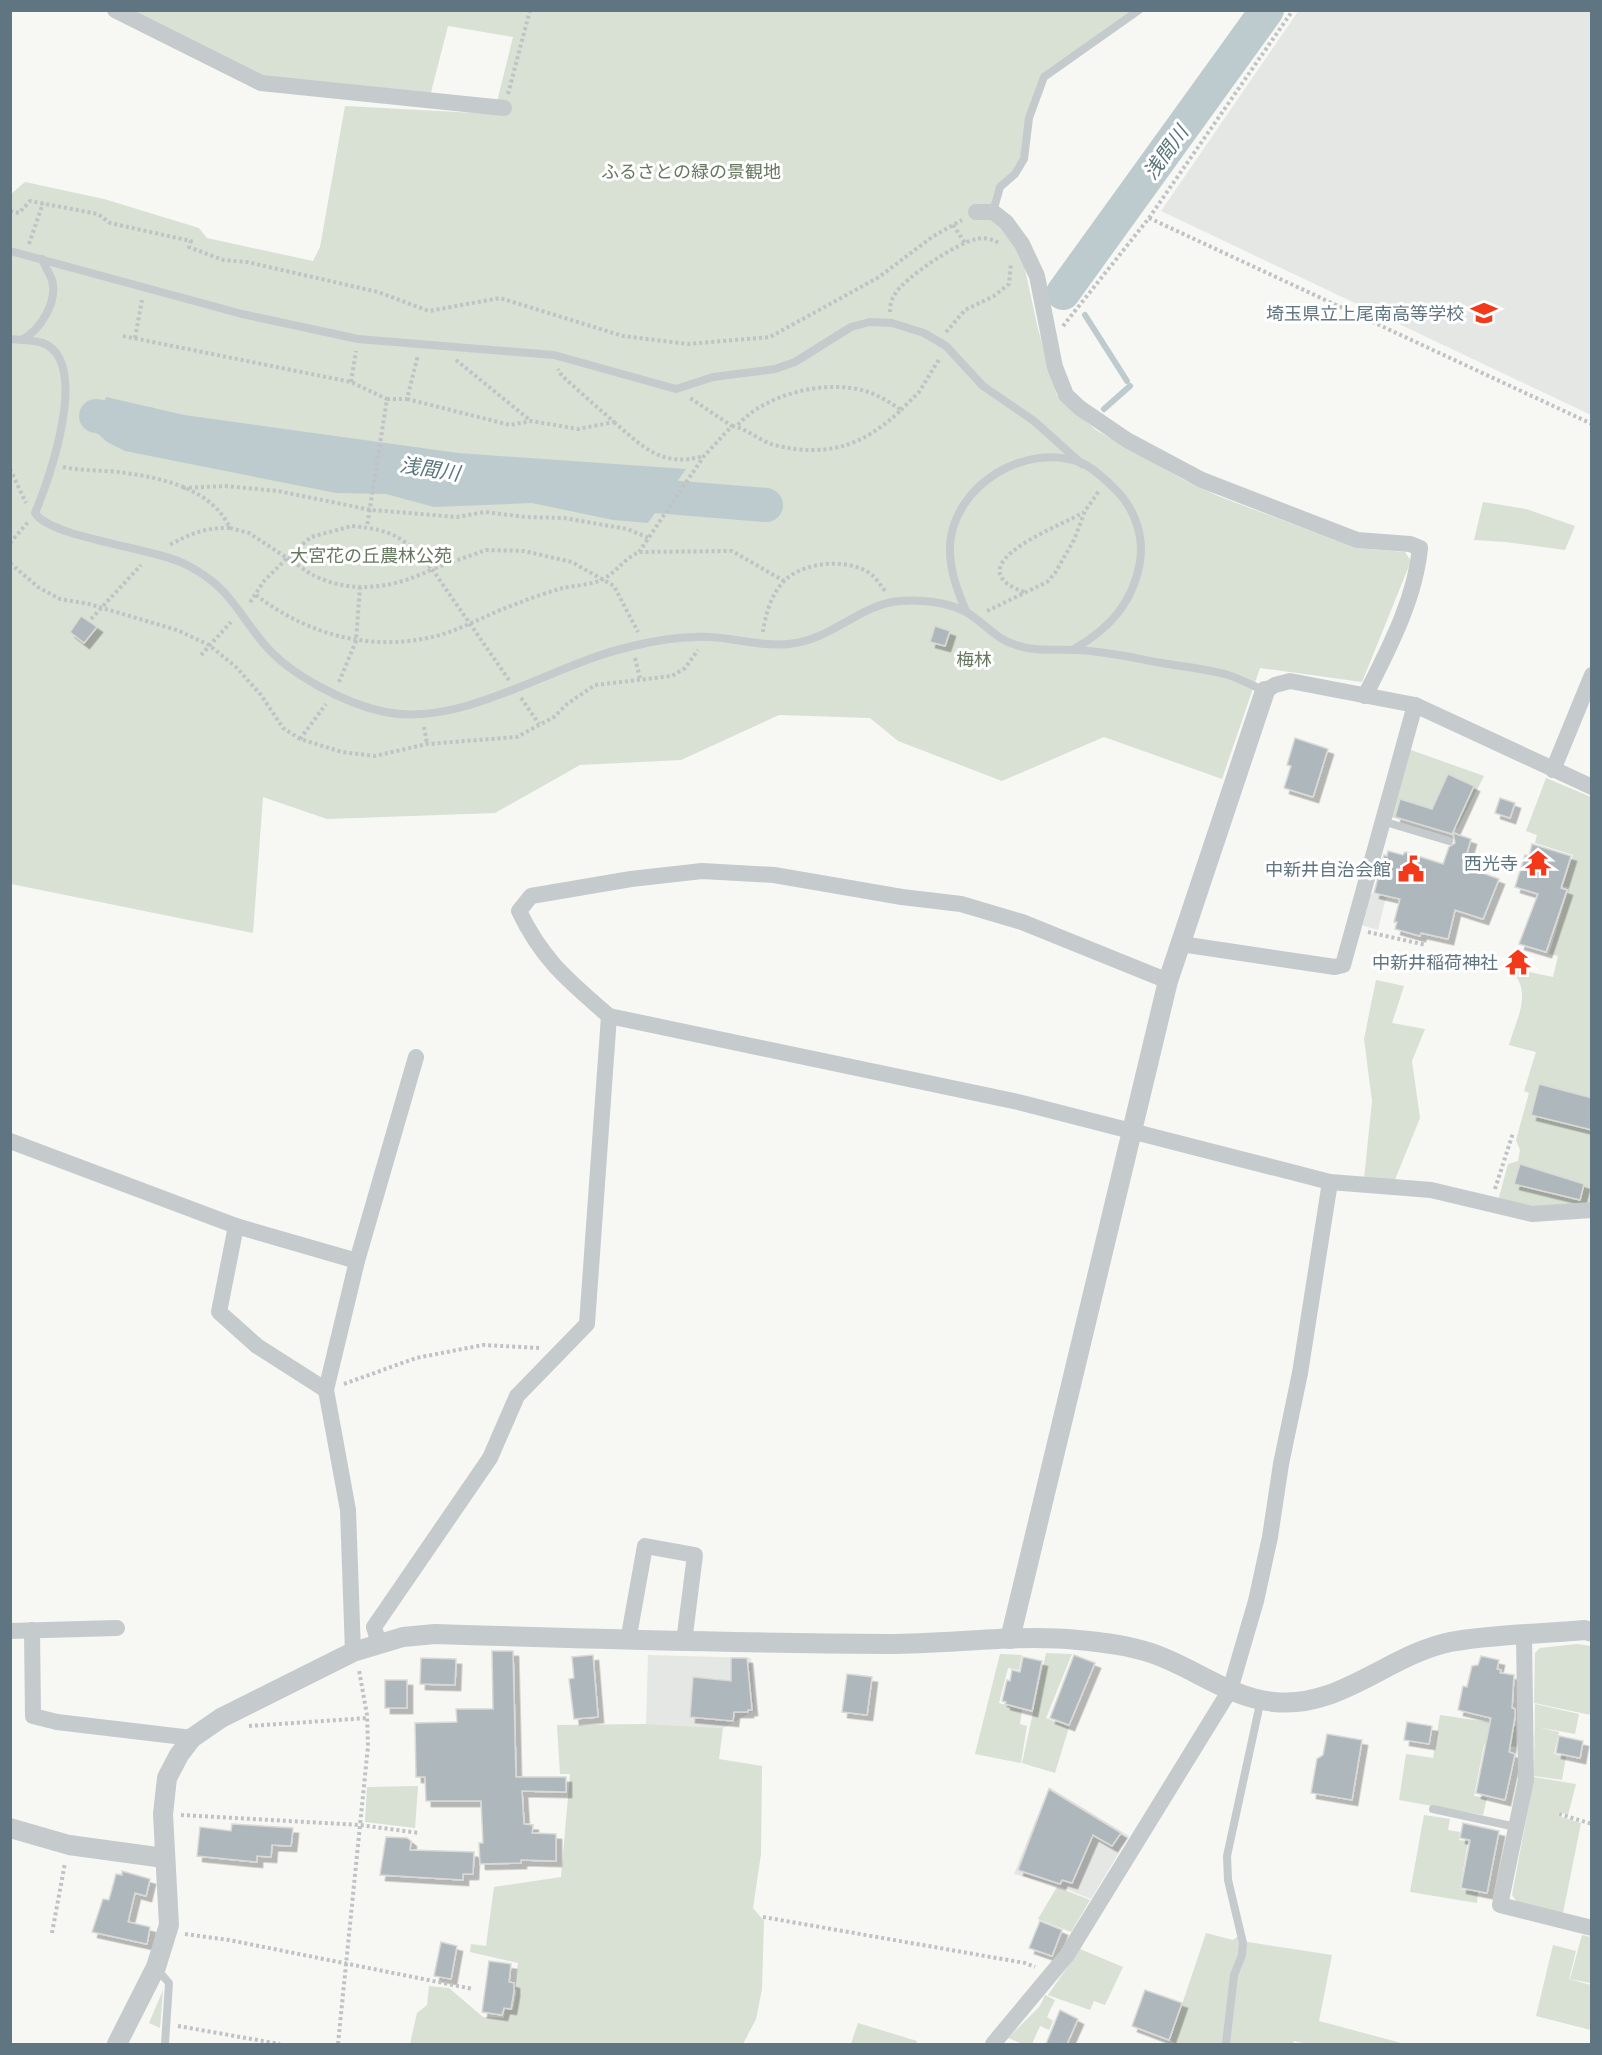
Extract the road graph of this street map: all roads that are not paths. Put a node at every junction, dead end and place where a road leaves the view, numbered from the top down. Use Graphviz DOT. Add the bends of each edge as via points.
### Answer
graph roads {
  1 [pos="115,10"];
  2 [pos="1140,10"];
  3 [pos="504,108"];
  4 [pos="976,212"];
  5 [pos="993,212"];
  6 [pos="10,251"];
  7 [pos="42,259"];
  8 [pos="10,339"];
  9 [pos="21,340"];
  10 [pos="1082,464"];
  11 [pos="966,611"];
  12 [pos="1074,650"];
  13 [pos="1592,675"];
  14 [pos="1265,691"];
  15 [pos="1365,696"];
  16 [pos="1415,705"];
  17 [pos="1553,770"];
  18 [pos="1592,787"];
  19 [pos="1382,821"];
  20 [pos="1449,841"];
  21 [pos="1181,944"];
  22 [pos="1168,981"];
  23 [pos="609,1016"];
  24 [pos="416,1057"];
  25 [pos="1132,1131"];
  26 [pos="10,1141"];
  27 [pos="1330,1182"];
  28 [pos="1592,1210"];
  29 [pos="236,1227"];
  30 [pos="357,1261"];
  31 [pos="326,1390"];
  32 [pos="1590,1627"];
  33 [pos="117,1628"];
  34 [pos="32,1630"];
  35 [pos="10,1631"];
  36 [pos="1524,1635"];
  37 [pos="1010,1639"];
  38 [pos="628,1641"];
  39 [pos="684,1642"];
  40 [pos="379,1644"];
  41 [pos="353,1652"];
  42 [pos="1230,1690"];
  43 [pos="1262,1699"];
  44 [pos="192,1738"];
  45 [pos="1433,1809"];
  46 [pos="1516,1827"];
  47 [pos="10,1828"];
  48 [pos="164,1858"];
  49 [pos="1592,1928"];
  50 [pos="156,1967"];
  51 [pos="117,2044"];
  52 [pos="165,2044"];
  53 [pos="993,2044"];
  54 [pos="1226,2044"];
  1 -- 3 [label="street" via="261,83"];
  2 -- 5 [label="lane" via="1044,77 1029,118 1024,159 1000,187"];
  4 -- 5 [label="street"];
  5 -- 15 [label="street" via="1022,244 1037,276 1055,367 1066,395 1095,420 1202,480 1357,540 1420,548 1394,638"];
  6 -- 7 [label="lane"];
  7 -- 9 [label="lane" via="53,283 50,304 41,324"];
  7 -- 10 [label="lane" via="242,314 358,339 554,355 676,389 713,377 775,369 795,362 851,327 889,323 912,329 943,345 983,386 1034,421"];
  8 -- 9 [label="lane"];
  9 -- 11 [label="lane" via="44,344 58,357 67,381 53,464 35,513 63,530 172,557 222,587 266,646 306,679 384,712 422,714 478,703 589,657 642,644 705,636 787,645 816,638 864,612 899,601 942,604"];
  10 -- 11 [label="lane" via="1060,459 1017,463 989,477 967,499 954,525 950,545 954,579"];
  10 -- 12 [label="lane" via="1107,481 1125,500 1135,516 1141,556 1137,580 1119,614 1106,629"];
  11 -- 12 [label="lane" via="1002,640 1018,646"];
  12 -- 14 [label="lane" via="1229,675"];
  13 -- 17 [label="street"];
  14 -- 15 [label="street" via="1290,681"];
  14 -- 21 [label="street"];
  15 -- 16 [label="street"];
  16 -- 17 [label="street"];
  16 -- 19 [label="street"];
  17 -- 18 [label="street"];
  19 -- 20 [label="lane"];
  19 -- 21 [label="street" via="1343,965 1335,967"];
  21 -- 22 [label="street"];
  22 -- 23 [label="street" via="1022,922 961,904 774,875 702,871 531,897 519,911 528,931 556,970"];
  22 -- 25 [label="street"];
  23 -- 25 [label="street" via="1006,1099"];
  23 -- 40 [label="street" via="587,1324 517,1396 490,1458 374,1627"];
  24 -- 30 [label="street"];
  25 -- 27 [label="street"];
  25 -- 37 [label="street"];
  26 -- 29 [label="street"];
  27 -- 28 [label="street" via="1431,1190 1532,1214"];
  27 -- 42 [label="street" via="1270,1537"];
  29 -- 30 [label="street"];
  29 -- 31 [label="street" via="219,1312 257,1347"];
  30 -- 31 [label="street"];
  31 -- 41 [label="street" via="348,1510"];
  32 -- 36 [label="street"];
  33 -- 34 [label="street"];
  34 -- 35 [label="street"];
  34 -- 44 [label="street" via="33,1716"];
  36 -- 43 [label="street" via="1450,1642 1406,1657 1324,1697 1273,1702"];
  36 -- 46 [label="street" via="1526,1780"];
  37 -- 39 [label="street" via="908,1644"];
  37 -- 42 [label="street" via="1076,1640 1149,1652"];
  38 -- 39 [label="street"];
  38 -- 39 [label="street" via="645,1546 695,1555"];
  38 -- 40 [label="street" via="435,1634"];
  40 -- 41 [label="street"];
  41 -- 44 [label="street" via="231,1713"];
  42 -- 43 [label="street"];
  42 -- 53 [label="street" via="1067,1955"];
  43 -- 54 [label="lane" via="1227,1856 1228,1880 1243,1943 1234,1975"];
  44 -- 48 [label="street" via="167,1778"];
  45 -- 46 [label="lane"];
  46 -- 49 [label="street" via="1500,1905"];
  47 -- 48 [label="street" via="69,1845"];
  48 -- 50 [label="street" via="167,1931"];
  50 -- 51 [label="street"];
  50 -- 52 [label="lane" via="169,1983"];
}
